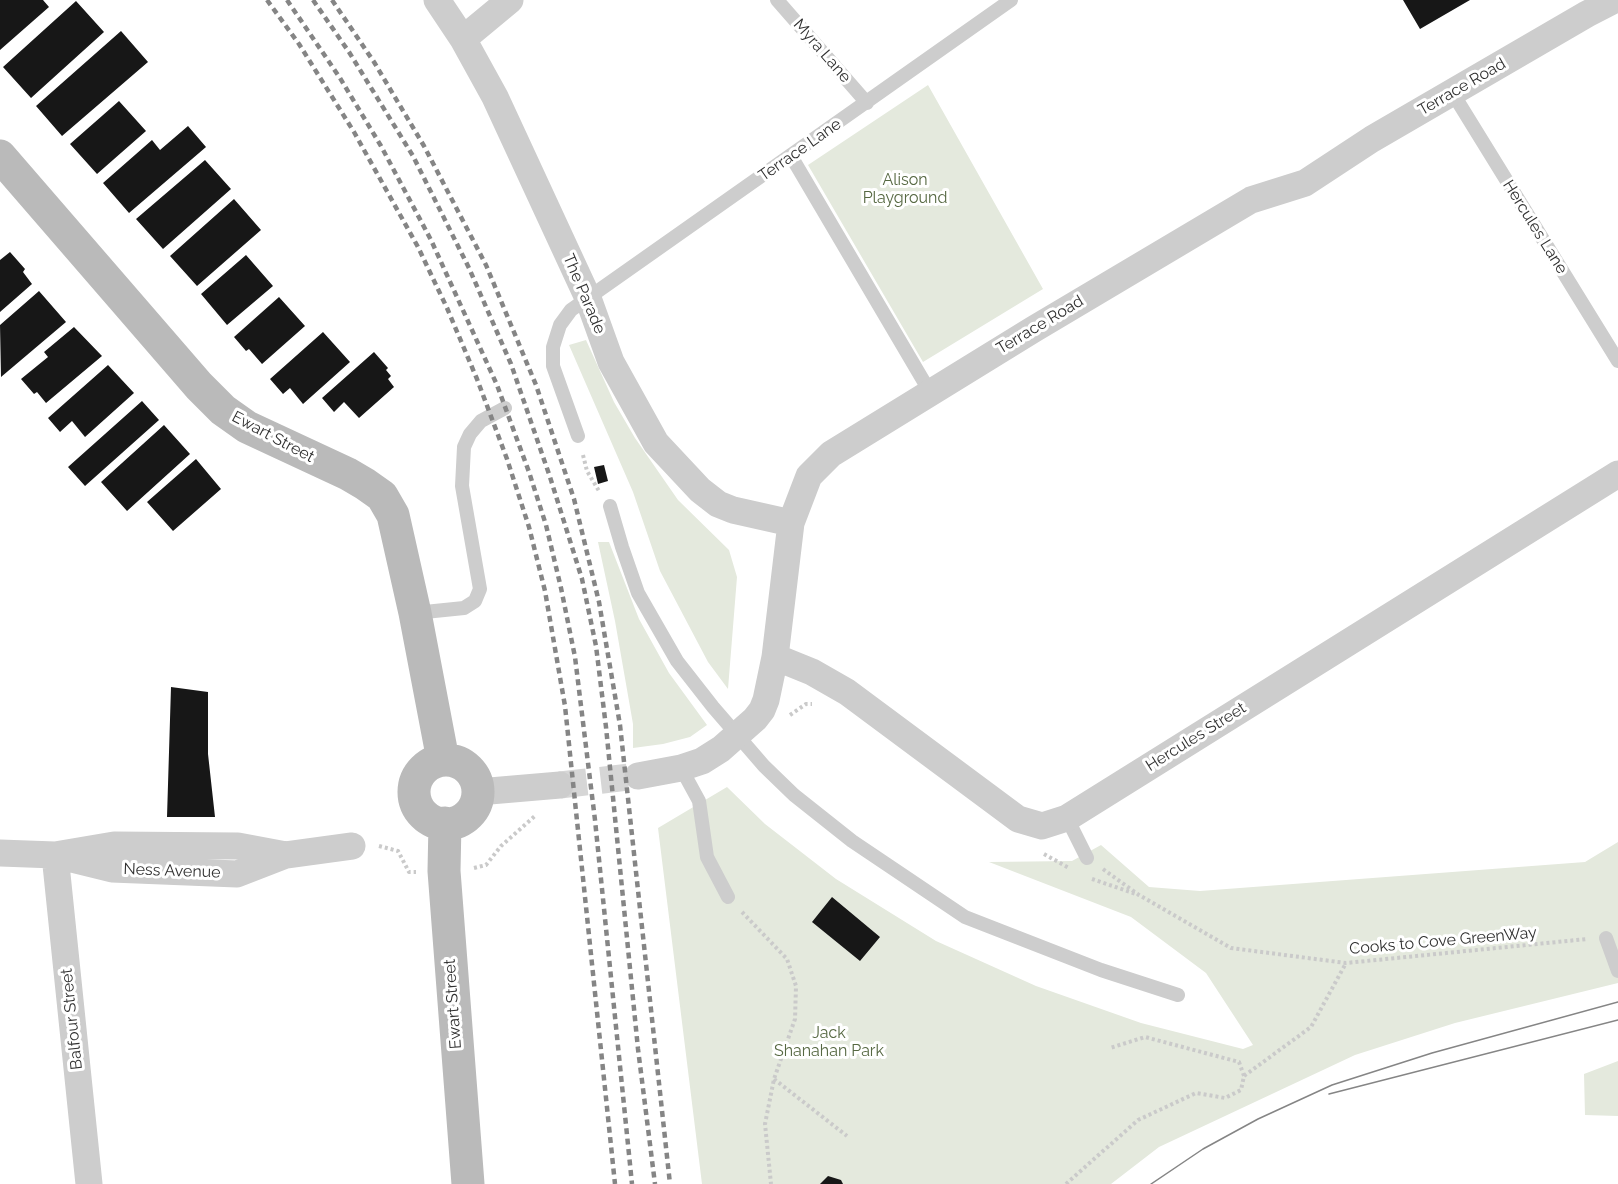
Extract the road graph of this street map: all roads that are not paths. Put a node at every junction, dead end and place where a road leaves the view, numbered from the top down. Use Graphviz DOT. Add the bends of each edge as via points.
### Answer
graph roads {
  1 [pos="437,0"];
  2 [pos="510,0"];
  3 [pos="777,0"];
  4 [pos="1011,0"];
  5 [pos="1614,0"];
  6 [pos="463,39"];
  7 [pos="1452,92"];
  8 [pos="867,102"];
  9 [pos="0,156"];
  10 [pos="791,156"];
  11 [pos="588,298"];
  12 [pos="1618,361"];
  13 [pos="930,392"];
  14 [pos="506,408"];
  15 [pos="578,436"];
  16 [pos="1618,474"];
  17 [pos="610,506"];
  18 [pos="791,523"];
  19 [pos="415,614"];
  20 [pos="775,657"];
  21 [pos="443,760"];
  22 [pos="681,768"];
  23 [pos="638,776"];
  24 [pos="560,785"];
  25 [pos="478,792"];
  26 [pos="1067,818"];
  27 [pos="445,823"];
  28 [pos="352,846"];
  29 [pos="0,853"];
  30 [pos="55,855"];
  31 [pos="1088,858"];
  32 [pos="728,897"];
  33 [pos="1606,938"];
  34 [pos="1618,970"];
  35 [pos="1179,995"];
  36 [pos="90,1184"];
  37 [pos="468,1184"];
  1 -- 6 [label="street, The Parade"];
  2 -- 6 [label="street"];
  3 -- 8 [label="lane, Myra Lane"];
  4 -- 8 [label="lane, Terrace Lane"];
  5 -- 7 [label="street, Terrace Road"];
  6 -- 11 [label="street, The Parade" via="495,97"];
  7 -- 12 [label="lane, Hercules Lane"];
  7 -- 13 [label="street, Terrace Road" via="1305,183 1251,200"];
  8 -- 10 [label="lane, Terrace Lane"];
  9 -- 19 [label="street, Ewart Street" via="223,410 247,427 357,479 382,496 393,515"];
  10 -- 11 [label="lane, Terrace Lane"];
  10 -- 13 [label="lane"];
  11 -- 15 [label="lane, Terrace Lane" via="571,310 560,325 553,347 553,366"];
  11 -- 18 [label="street, The Parade" via="611,362 656,443 718,504"];
  13 -- 18 [label="street, Terrace Road" via="831,454 809,476"];
  14 -- 19 [label="lane" via="481,421 464,447 462,486 480,589 475,602 464,608"];
  16 -- 26 [label="street, Hercules Street"];
  17 -- 35 [label="lane" via="639,593 677,661 764,766 794,795 852,841 966,916 1101,970"];
  18 -- 20 [label="street, Terrace Road"];
  19 -- 21 [label="street, Ewart Street"];
  20 -- 22 [label="street, Terrace Road" via="766,700 755,719 721,749"];
  20 -- 26 [label="street, Hercules Street" via="847,692 1018,819 1042,826"];
  21 -- 25 [label="street" via="464,765 476,781"];
  21 -- 27 [label="street" via="424,768 415,787 425,816"];
  22 -- 23 [label="street, Terrace Road"];
  22 -- 32 [label="lane" via="699,801 707,857"];
  24 -- 25 [label="street"];
  25 -- 27 [label="street" via="468,815"];
  26 -- 31 [label="lane"];
  27 -- 37 [label="street, Ewart Street" via="444,871"];
  28 -- 30 [label="street, Ness Avenue" via="286,855 238,846 114,845"];
  29 -- 30 [label="street, Ness Avenue"];
  30 -- 36 [label="street, Balfour Street"];
  33 -- 34 [label="lane"];
}
